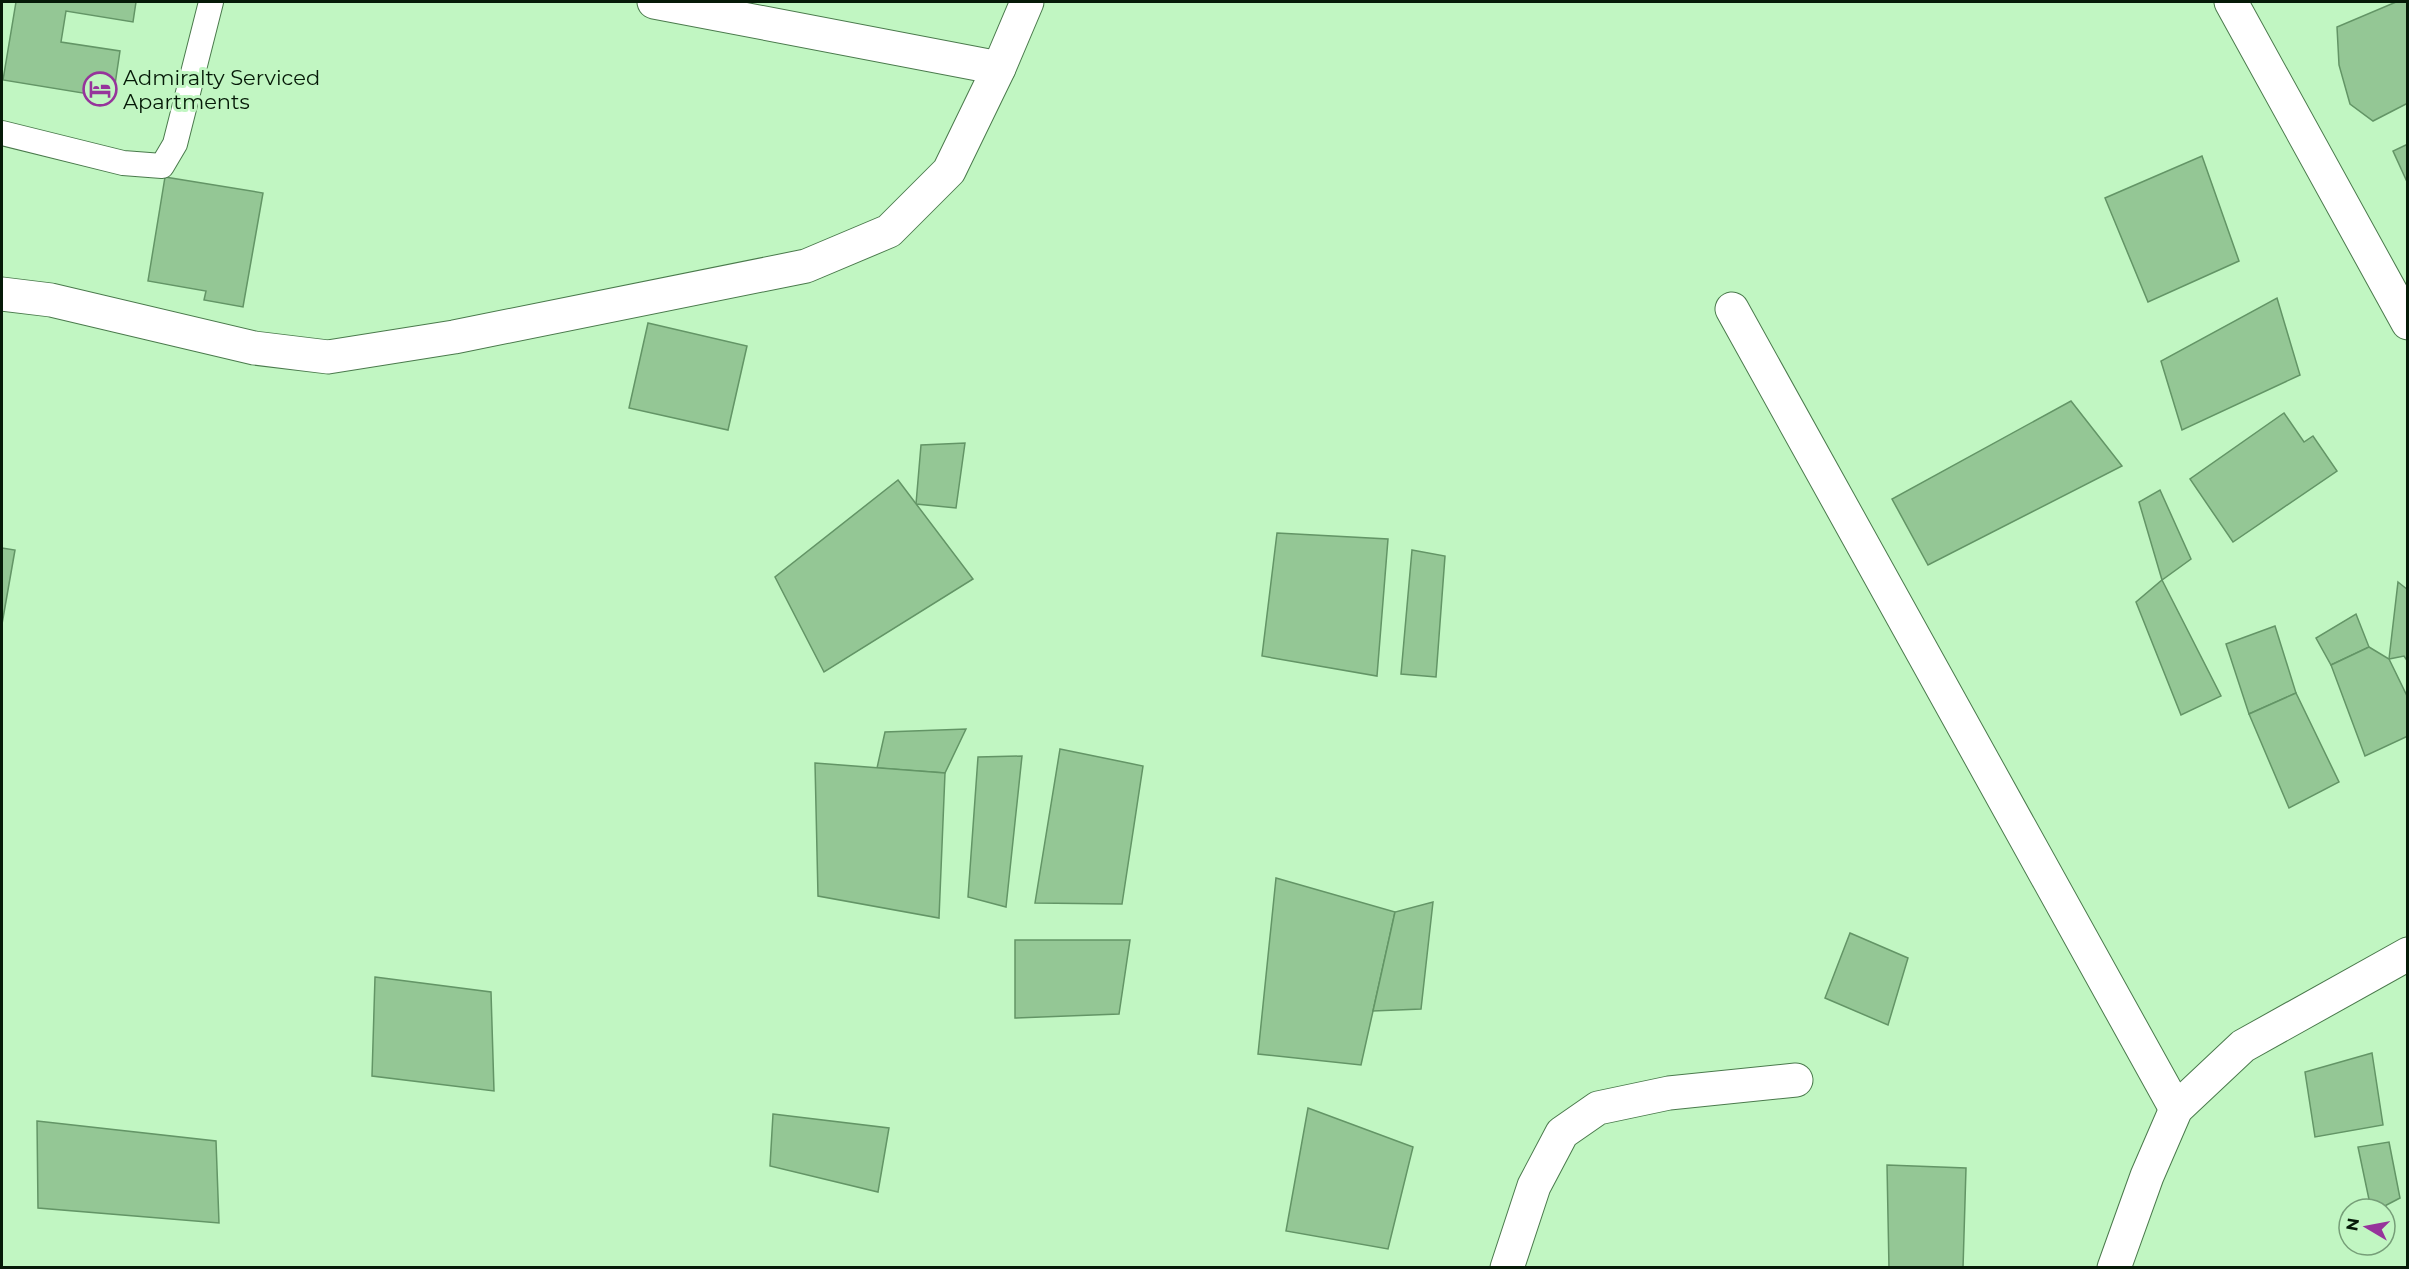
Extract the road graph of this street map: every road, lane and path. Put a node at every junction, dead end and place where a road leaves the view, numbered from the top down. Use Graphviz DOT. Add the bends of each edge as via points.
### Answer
graph roads {
  1 [pos="211,2"];
  2 [pos="654,2"];
  3 [pos="1027,2"];
  4 [pos="2231,2"];
  5 [pos="999,68"];
  6 [pos="2,133"];
  7 [pos="2,294"];
  8 [pos="1732,309"];
  9 [pos="2408,323"];
  10 [pos="2408,954"];
  11 [pos="1796,1080"];
  12 [pos="2176,1109"];
  13 [pos="1507,1268"];
  14 [pos="2114,1268"];
  1 -- 6 [label="lane" via="175,144 162,166 123,162"];
  2 -- 5 [label="street"];
  3 -- 5 [label="street"];
  4 -- 9 [label="street"];
  5 -- 7 [label="street" via="950,171 889,231 806,266 454,338 328,357 254,348 51,300"];
  8 -- 12 [label="street"];
  10 -- 12 [label="street" via="2243,1046"];
  11 -- 13 [label="street" via="1669,1093 1598,1108 1562,1133 1534,1186"];
  12 -- 14 [label="street"];
}
